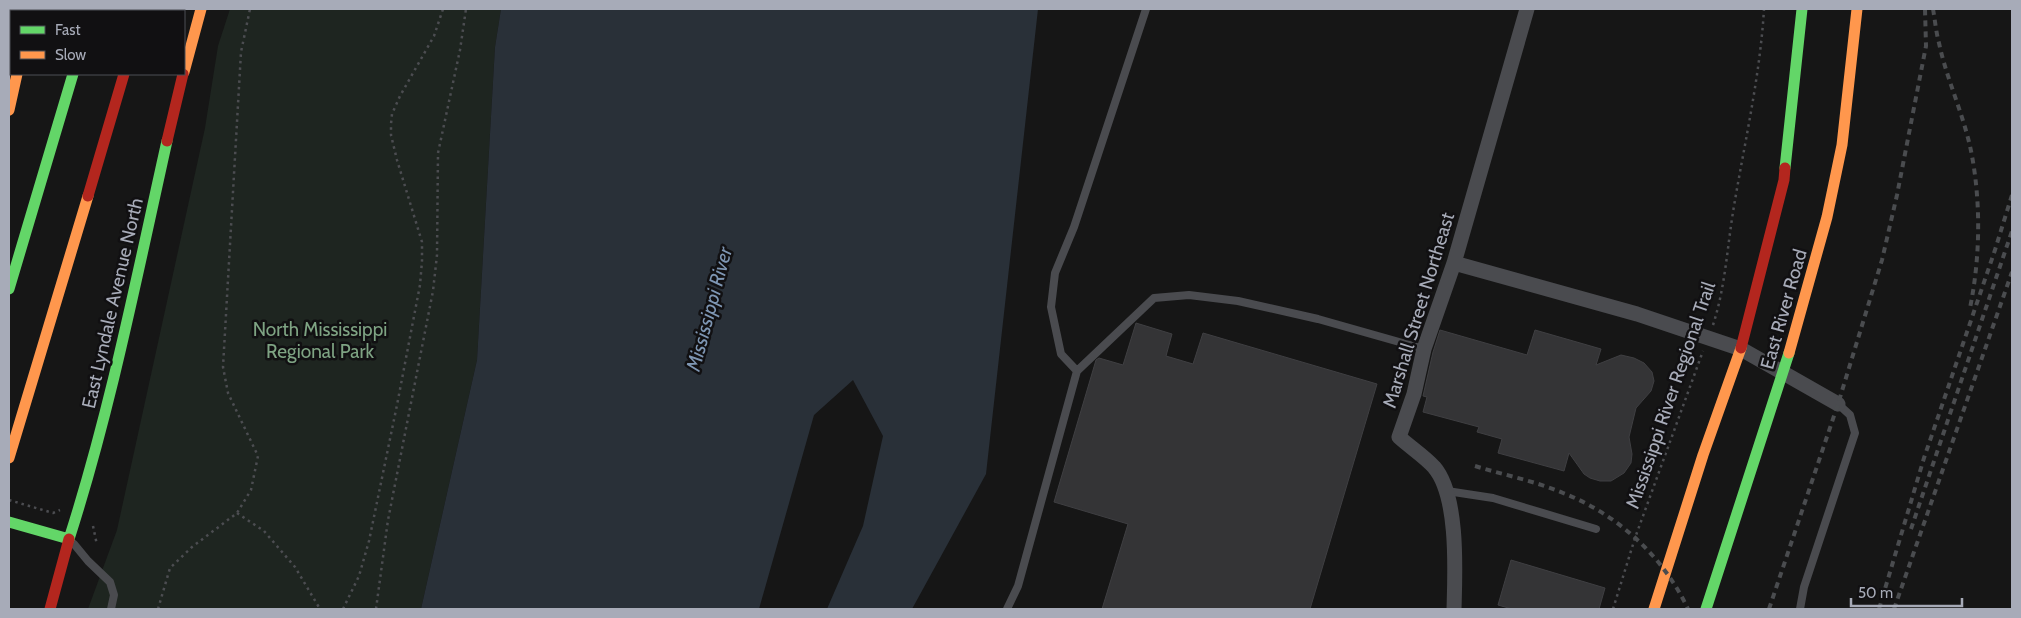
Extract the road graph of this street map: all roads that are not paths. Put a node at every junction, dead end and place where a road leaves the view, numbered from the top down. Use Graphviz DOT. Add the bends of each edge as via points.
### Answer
graph roads {
  1 [pos="201,9"];
  2 [pos="1146,9"];
  3 [pos="1527,9"];
  4 [pos="1802,9"];
  5 [pos="1857,9"];
  6 [pos="185,69"];
  7 [pos="17,75"];
  8 [pos="74,75"];
  9 [pos="124,75"];
  10 [pos="183,75"];
  11 [pos="9,110"];
  12 [pos="1454,263"];
  13 [pos="9,289"];
  14 [pos="1424,349"];
  15 [pos="1740,349"];
  16 [pos="1077,371"];
  17 [pos="1783,374"];
  18 [pos="1838,404"];
  19 [pos="9,458"];
  20 [pos="1446,491"];
  21 [pos="9,522"];
  22 [pos="1596,529"];
  23 [pos="69,539"];
  24 [pos="50,609"];
  25 [pos="111,609"];
  26 [pos="1008,609"];
  27 [pos="1454,609"];
  28 [pos="1654,609"];
  29 [pos="1706,609"];
  30 [pos="1800,609"];
  1 -- 6 [label="main road, East Lyndale Avenue North"];
  2 -- 16 [label="lane" via="1074,228 1055,273 1051,307 1061,354"];
  3 -- 12 [label="street, Marshall Street Northeast"];
  4 -- 15 [label="main road, East River Road" via="1784,180"];
  5 -- 17 [label="main road, East River Road" via="1842,145 1827,217"];
  7 -- 11 [label="main road"];
  8 -- 13 [label="main road"];
  9 -- 19 [label="main road"];
  10 -- 23 [label="main road, East Lyndale Avenue North" via="114,380"];
  12 -- 14 [label="street, Marshall Street Northeast"];
  12 -- 15 [label="street" via="1638,314"];
  14 -- 16 [label="lane" via="1291,313 1238,301 1189,295 1154,298"];
  14 -- 20 [label="street, Marshall Street Northeast" via="1414,394 1399,437 1435,468"];
  15 -- 17 [label="street"];
  15 -- 28 [label="main road, East River Road"];
  16 -- 26 [label="lane" via="1018,586"];
  17 -- 18 [label="street"];
  17 -- 29 [label="main road, East River Road"];
  18 -- 30 [label="lane" via="1850,415 1855,432 1804,587"];
  20 -- 22 [label="lane" via="1493,498"];
  20 -- 27 [label="street, Marshall Street Northeast" via="1456,547"];
  21 -- 23 [label="main road"];
  23 -- 24 [label="main road, East Lyndale Avenue North"];
  23 -- 25 [label="lane" via="110,582 114,595"];
}
